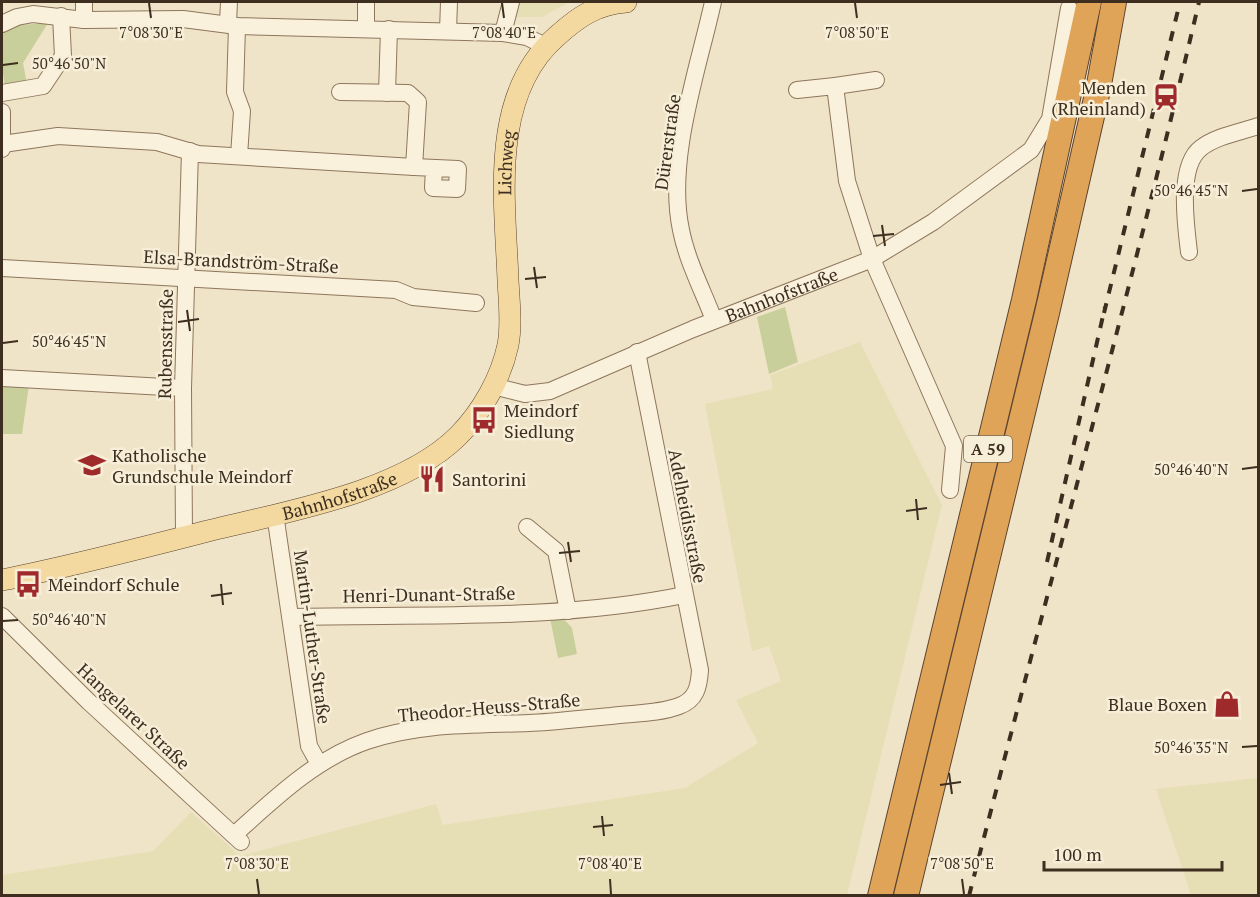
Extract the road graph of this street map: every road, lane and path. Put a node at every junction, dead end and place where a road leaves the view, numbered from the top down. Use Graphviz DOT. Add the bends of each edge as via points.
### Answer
graph roads {
  1 [pos="84,2"];
  2 [pos="229,2"];
  3 [pos="366,2"];
  4 [pos="449,2"];
  5 [pos="511,2"];
  6 [pos="626,2"];
  7 [pos="713,2"];
  8 [pos="1114,2"];
  9 [pos="1079,5"];
  10 [pos="61,16"];
  11 [pos="84,20"];
  12 [pos="2,24"];
  13 [pos="233,25"];
  14 [pos="366,28"];
  15 [pos="390,29"];
  16 [pos="448,31"];
  17 [pos="503,33"];
  18 [pos="545,46"];
  19 [pos="876,80"];
  20 [pos="835,86"];
  21 [pos="797,90"];
  22 [pos="340,92"];
  23 [pos="2,93"];
  24 [pos="387,93"];
  25 [pos="2,112"];
  26 [pos="1258,126"];
  27 [pos="2,146"];
  28 [pos="190,151"];
  29 [pos="239,156"];
  30 [pos="414,167"];
  31 [pos="434,168"];
  32 [pos="1189,252"];
  33 [pos="872,259"];
  34 [pos="2,268"];
  35 [pos="185,277"];
  36 [pos="476,303"];
  37 [pos="714,320"];
  38 [pos="637,352"];
  39 [pos="2,378"];
  40 [pos="493,386"];
  41 [pos="183,388"];
  42 [pos="950,490"];
  43 [pos="275,514"];
  44 [pos="528,526"];
  45 [pos="184,537"];
  46 [pos="2,580"];
  47 [pos="684,595"];
  48 [pos="568,611"];
  49 [pos="2,616"];
  50 [pos="291,617"];
  51 [pos="699,687"];
  52 [pos="319,764"];
  53 [pos="238,839"];
  54 [pos="880,896"];
  55 [pos="906,896"];
  1 -- 11 [label="street"];
  2 -- 13 [label="street"];
  3 -- 14 [label="street"];
  4 -- 16 [label="street"];
  5 -- 17 [label="street"];
  6 -- 18 [label="main road, Lichweg" via="610,3 580,15"];
  7 -- 37 [label="street, Dürerstraße" via="686,123 679,167 678,212 681,232"];
  8 -- 55 [label="highway, A 59" via="1047,313"];
  9 -- 33 [label="street, Bahnhofstraße" via="1050,118 1031,150 933,222"];
  9 -- 54 [label="highway, A 59" via="1024,300"];
  10 -- 11 [label="street"];
  10 -- 12 [label="street" via="33,14"];
  10 -- 23 [label="street" via="63,56 44,86"];
  11 -- 13 [label="street" via="183,19"];
  13 -- 14 [label="street"];
  13 -- 29 [label="street" via="235,92 242,111"];
  14 -- 15 [label="street"];
  15 -- 16 [label="street"];
  15 -- 24 [label="street"];
  16 -- 17 [label="street"];
  17 -- 18 [label="street" via="527,37"];
  18 -- 40 [label="main road, Lichweg" via="520,86 509,129 508,345"];
  19 -- 20 [label="street"];
  20 -- 21 [label="street"];
  20 -- 33 [label="street" via="847,181"];
  22 -- 24 [label="street"];
  24 -- 30 [label="street" via="408,93 418,102"];
  25 -- 27 [label="street"];
  26 -- 32 [label="street" via="1210,143 1196,154 1184,198"];
  27 -- 28 [label="street" via="58,136 157,142"];
  28 -- 29 [label="street"];
  28 -- 35 [label="street, Rubensstraße"];
  29 -- 30 [label="street"];
  30 -- 31 [label="street"];
  33 -- 37 [label="street, Bahnhofstraße"];
  33 -- 42 [label="street" via="954,446"];
  34 -- 35 [label="street, Elsa-Brandström-Straße"];
  35 -- 36 [label="street, Elsa-Brandström-Straße" via="396,290 413,297"];
  35 -- 41 [label="street, Rubensstraße"];
  37 -- 38 [label="street, Bahnhofstraße"];
  38 -- 40 [label="street, Bahnhofstraße" via="550,391 525,394"];
  38 -- 47 [label="street, Adelheidisstraße"];
  39 -- 41 [label="street"];
  40 -- 43 [label="main road, Bahnhofstraße" via="458,435 420,464 378,484"];
  41 -- 45 [label="street, Rubensstraße"];
  43 -- 45 [label="main road, Bahnhofstraße"];
  43 -- 50 [label="street, Martin-Luther-Straße"];
  44 -- 48 [label="street" via="556,551"];
  45 -- 46 [label="main road, Bahnhofstraße"];
  47 -- 48 [label="street, Henri-Dunant-Straße" via="628,607"];
  47 -- 51 [label="street, Adelheidisstraße" via="700,670"];
  48 -- 50 [label="street, Henri-Dunant-Straße"];
  49 -- 53 [label="street, Hangelarer Straße"];
  50 -- 52 [label="street, Martin-Luther-Straße" via="309,746"];
  51 -- 52 [label="street, Theodor-Heuss-Straße" via="692,698 678,706 543,722 401,732 340,751"];
  52 -- 53 [label="street, Theodor-Heuss-Straße"];
}
